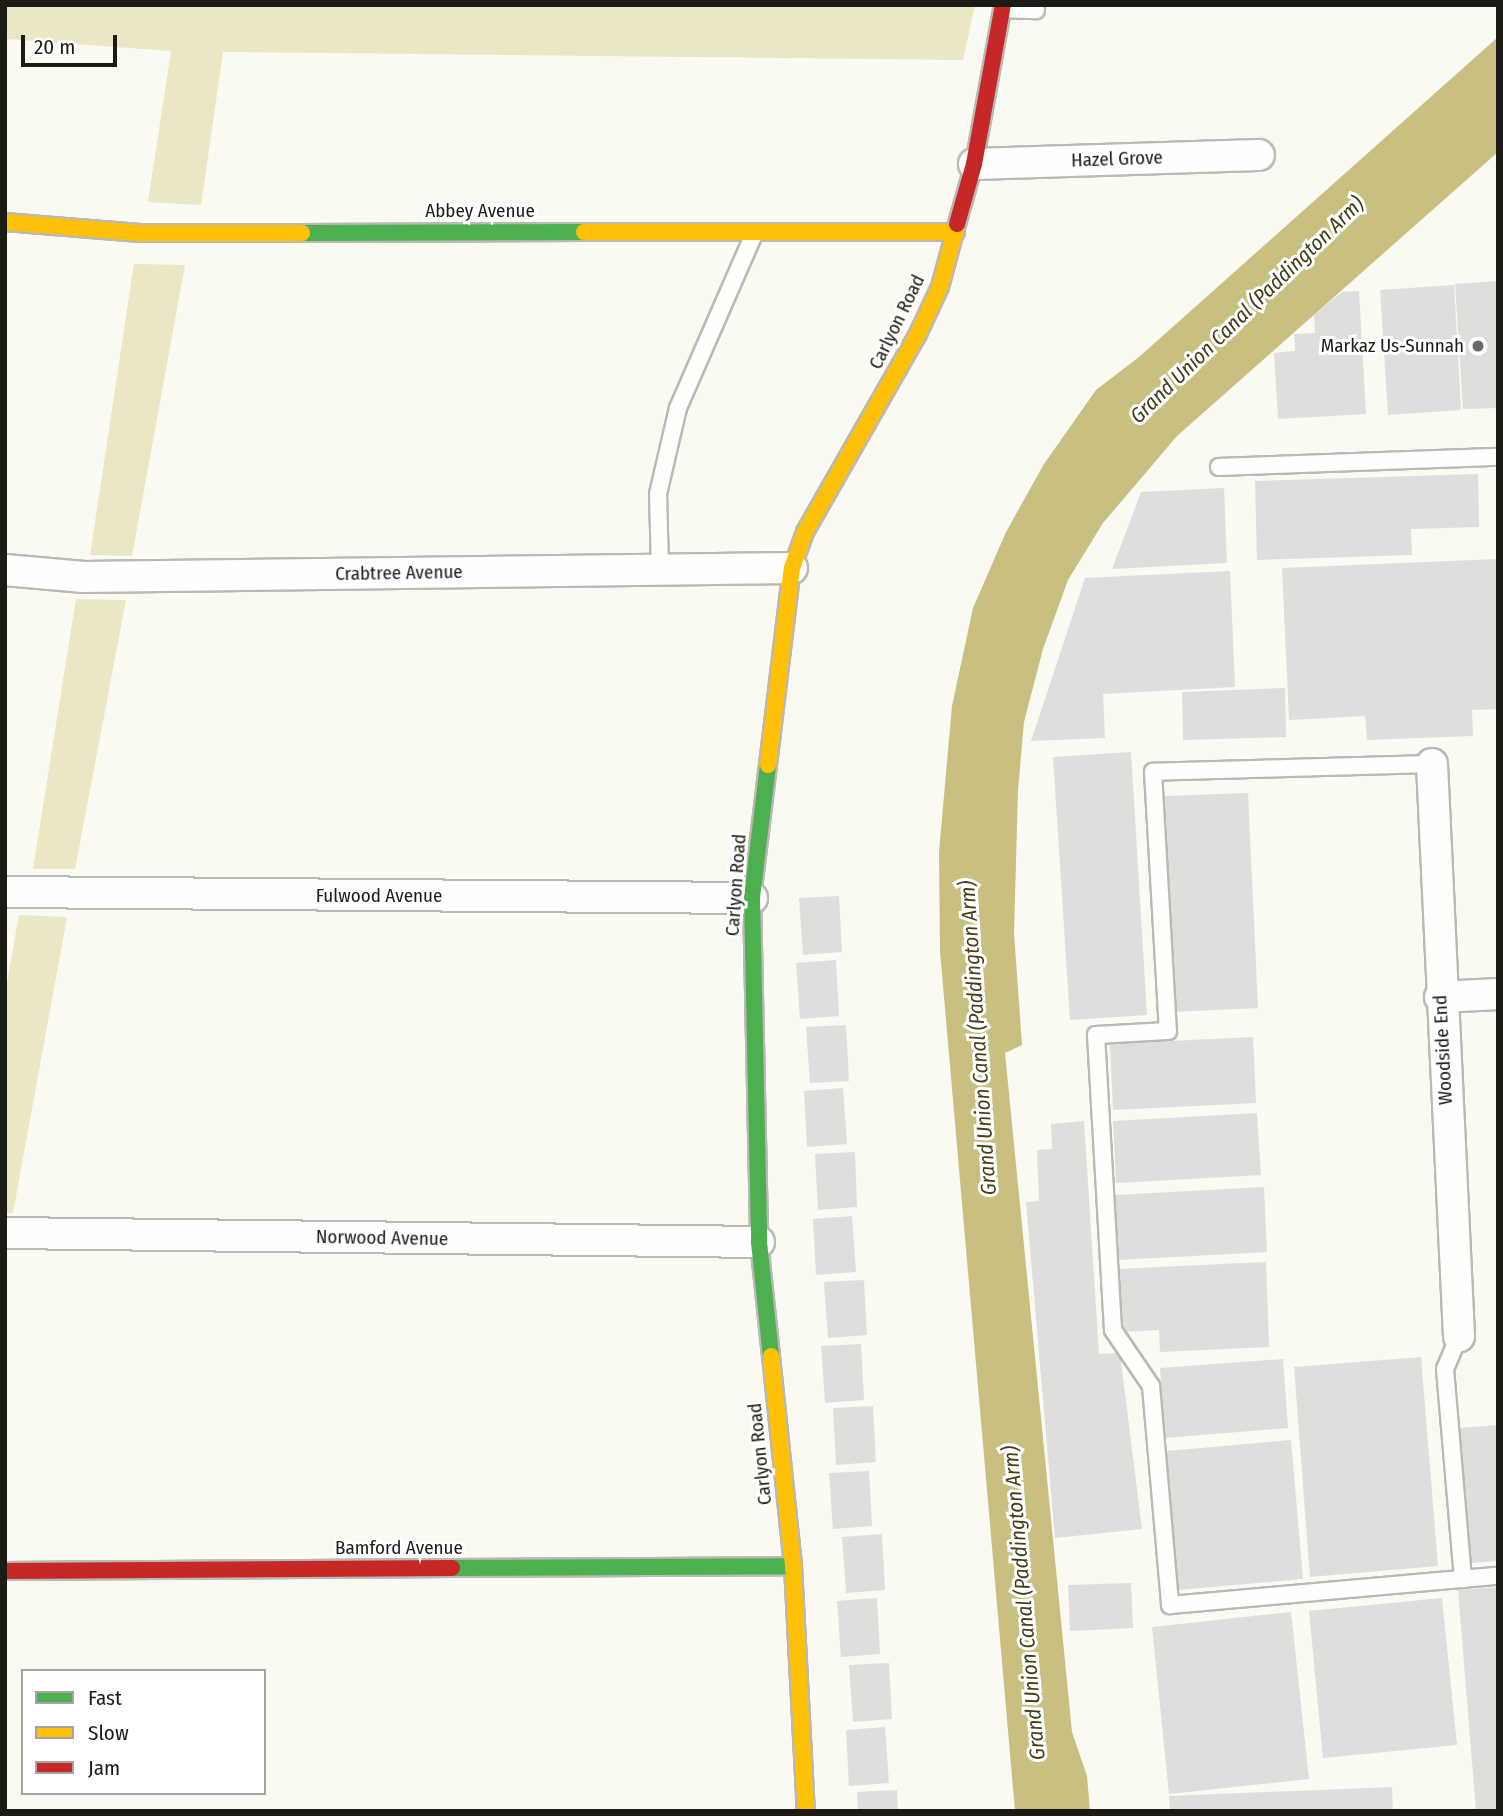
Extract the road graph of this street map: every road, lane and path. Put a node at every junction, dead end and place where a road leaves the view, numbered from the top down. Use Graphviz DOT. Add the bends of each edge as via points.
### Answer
graph roads {
  1 [pos="1003,7"];
  2 [pos="1036,10"];
  3 [pos="1259,155"];
  4 [pos="974,164"];
  5 [pos="5,222"];
  6 [pos="755,232"];
  7 [pos="956,232"];
  8 [pos="1498,457"];
  9 [pos="1219,467"];
  10 [pos="792,568"];
  11 [pos="660,569"];
  12 [pos="5,570"];
  13 [pos="1432,764"];
  14 [pos="5,892"];
  15 [pos="752,898"];
  16 [pos="1498,994"];
  17 [pos="1440,998"];
  18 [pos="5,1233"];
  19 [pos="759,1242"];
  20 [pos="1459,1336"];
  21 [pos="793,1566"];
  22 [pos="5,1571"];
  23 [pos="1498,1576"];
  24 [pos="1463,1579"];
  25 [pos="806,1811"];
  1 -- 2 [label="lane"];
  1 -- 4 [label="street, Carlyon Road"];
  3 -- 4 [label="street, Hazel Grove"];
  4 -- 7 [label="street, Carlyon Road"];
  5 -- 6 [label="street, Abbey Avenue" via="140,233"];
  6 -- 7 [label="street, Abbey Avenue"];
  6 -- 11 [label="lane" via="678,408 658,494"];
  7 -- 10 [label="street, Carlyon Road" via="940,287 917,335 805,532"];
  8 -- 9 [label="lane"];
  10 -- 11 [label="street, Crabtree Avenue"];
  10 -- 15 [label="street, Carlyon Road"];
  11 -- 12 [label="street, Crabtree Avenue" via="84,577"];
  13 -- 17 [label="street, Woodside End"];
  13 -- 24 [label="lane" via="1153,772 1168,1031 1096,1035 1113,1329 1151,1387 1170,1605"];
  14 -- 15 [label="street, Fulwood Avenue"];
  15 -- 19 [label="street, Carlyon Road"];
  16 -- 17 [label="street"];
  17 -- 20 [label="street, Woodside End"];
  18 -- 19 [label="street, Norwood Avenue"];
  19 -- 21 [label="street, Carlyon Road"];
  20 -- 24 [label="lane" via="1445,1368"];
  21 -- 22 [label="street, Bamford Avenue"];
  21 -- 25 [label="street, Carlyon Road"];
  23 -- 24 [label="lane"];
}
